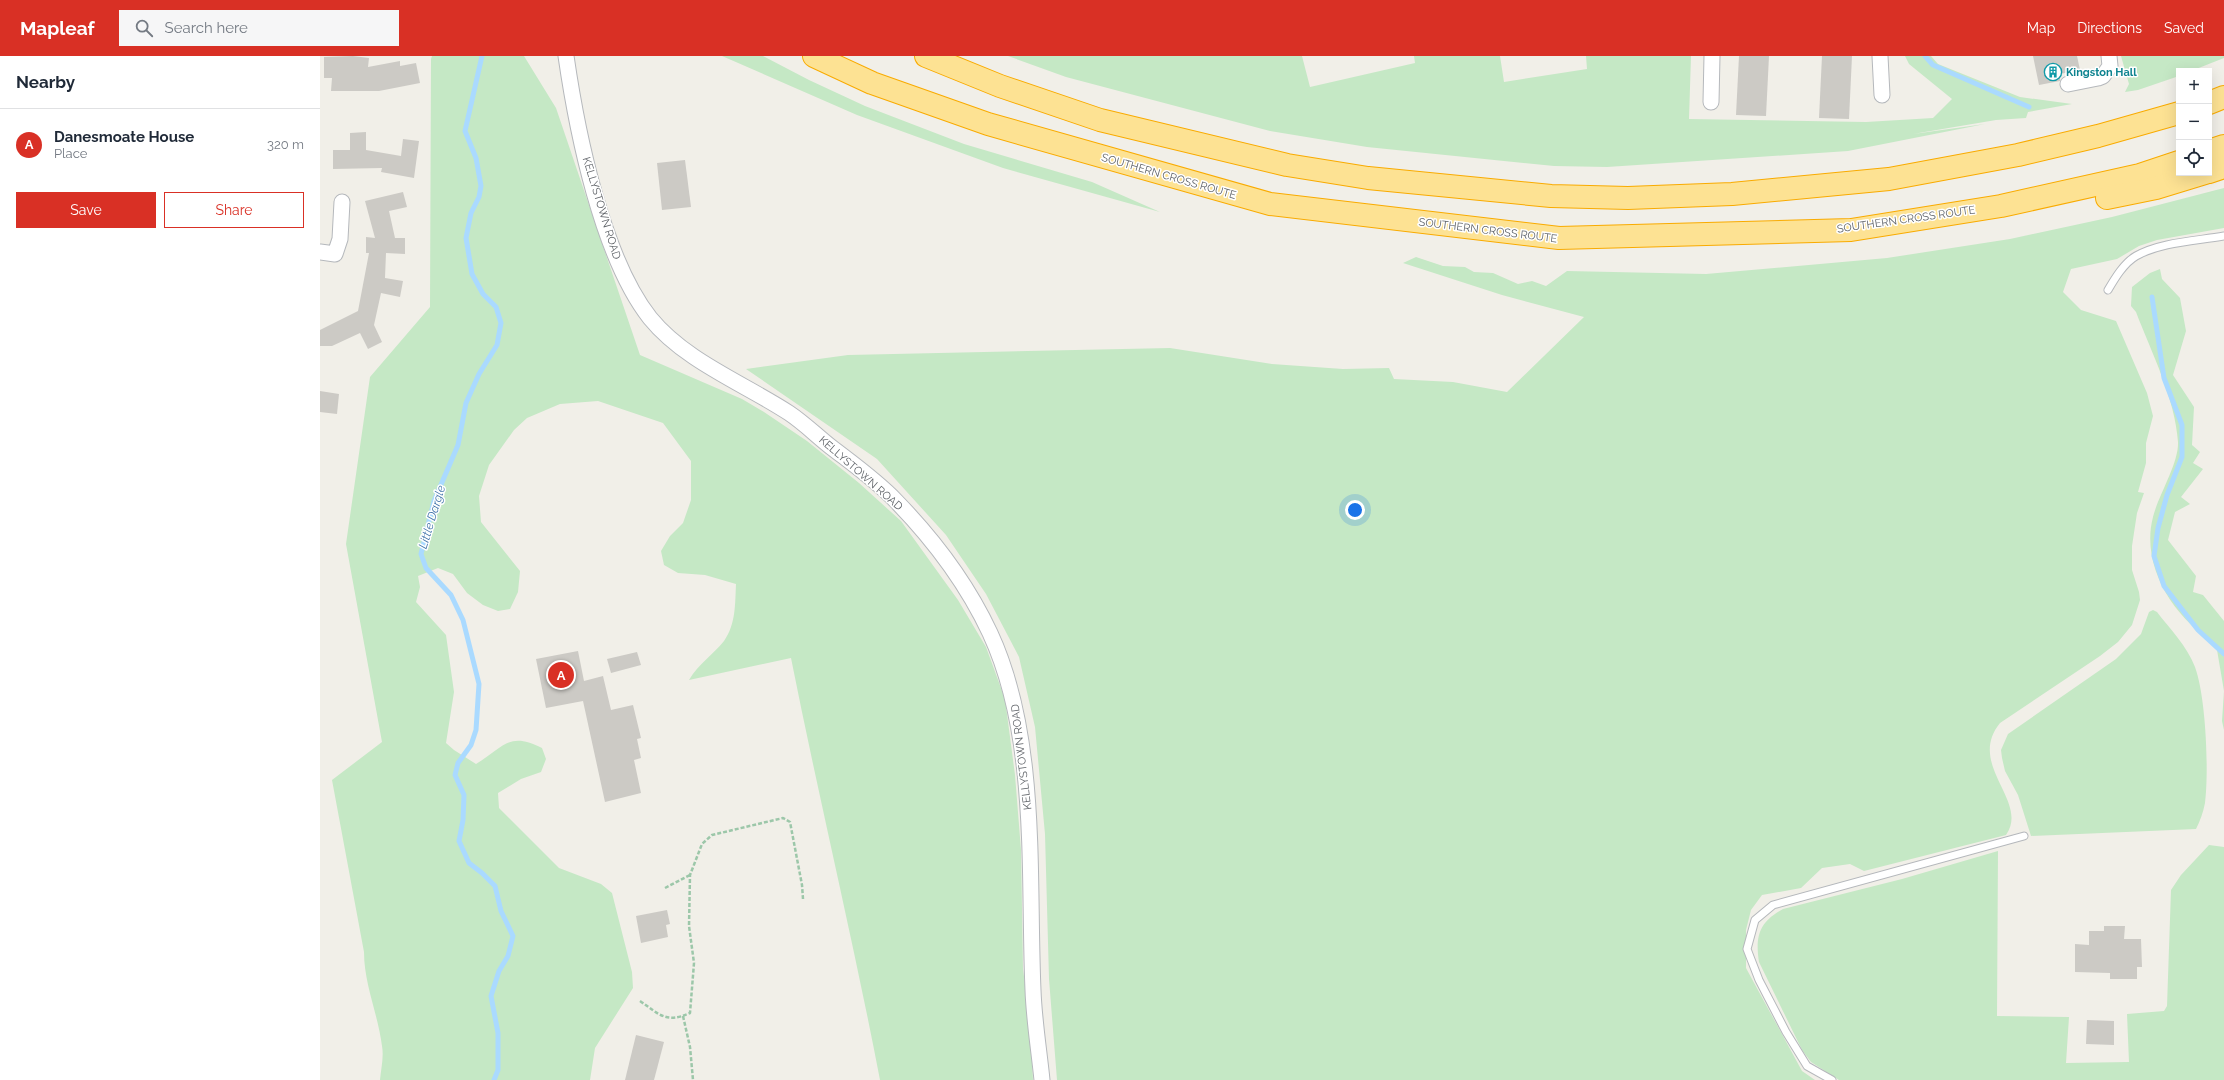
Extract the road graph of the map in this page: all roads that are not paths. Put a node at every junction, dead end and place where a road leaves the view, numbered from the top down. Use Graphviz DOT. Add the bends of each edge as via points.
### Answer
graph roads {
  1 [pos="566,56"];
  2 [pos="814,56"];
  3 [pos="926,56"];
  4 [pos="1712,56"];
  5 [pos="1880,56"];
  6 [pos="2109,56"];
  7 [pos="2068,84"];
  8 [pos="1882,95"];
  9 [pos="2224,98"];
  10 [pos="1711,102"];
  11 [pos="2212,102"];
  12 [pos="2176,114"];
  13 [pos="2224,146"];
  14 [pos="2212,150"];
  15 [pos="2176,163"];
  16 [pos="2224,167"];
  17 [pos="2212,171"];
  18 [pos="2195,176"];
  19 [pos="342,202"];
  20 [pos="1977,209"];
  21 [pos="2224,236"];
  22 [pos="320,252"];
  23 [pos="2108,290"];
  24 [pos="2024,836"];
  25 [pos="1042,1080"];
  26 [pos="1832,1080"];
  1 -- 25 [label="street, KELLYSTOWN ROAD" via="593,187 616,258 637,300 667,336 694,356 791,415 896,501 955,574 989,631 1008,678 1016,709 1021,748 1029,829 1033,994"];
  2 -- 20 [label="highway, SOUTHERN CROSS ROUTE" via="872,83 988,124 1270,204 1559,238 1851,230"];
  3 -- 12 [label="highway" via="1000,86 1100,120 1287,165 1368,178 1551,196 1628,198 1732,194 1889,179 2018,155"];
  4 -- 10 [label="street"];
  5 -- 8 [label="street"];
  6 -- 7 [label="street" via="2110,66 2103,76"];
  9 -- 11 [label="highway"];
  13 -- 14 [label="highway"];
  15 -- 20 [label="highway, SOUTHERN CROSS ROUTE" via="2140,175"];
  16 -- 17 [label="highway"];
  18 -- 20 [label="highway" via="2156,188 2013,218"];
  19 -- 22 [label="street" via="340,239 335,254"];
  21 -- 23 [label="lane" via="2154,248 2135,257 2116,276"];
  24 -- 26 [label="lane" via="1773,905 1755,920 1747,949 1759,980 1807,1066"];
}
